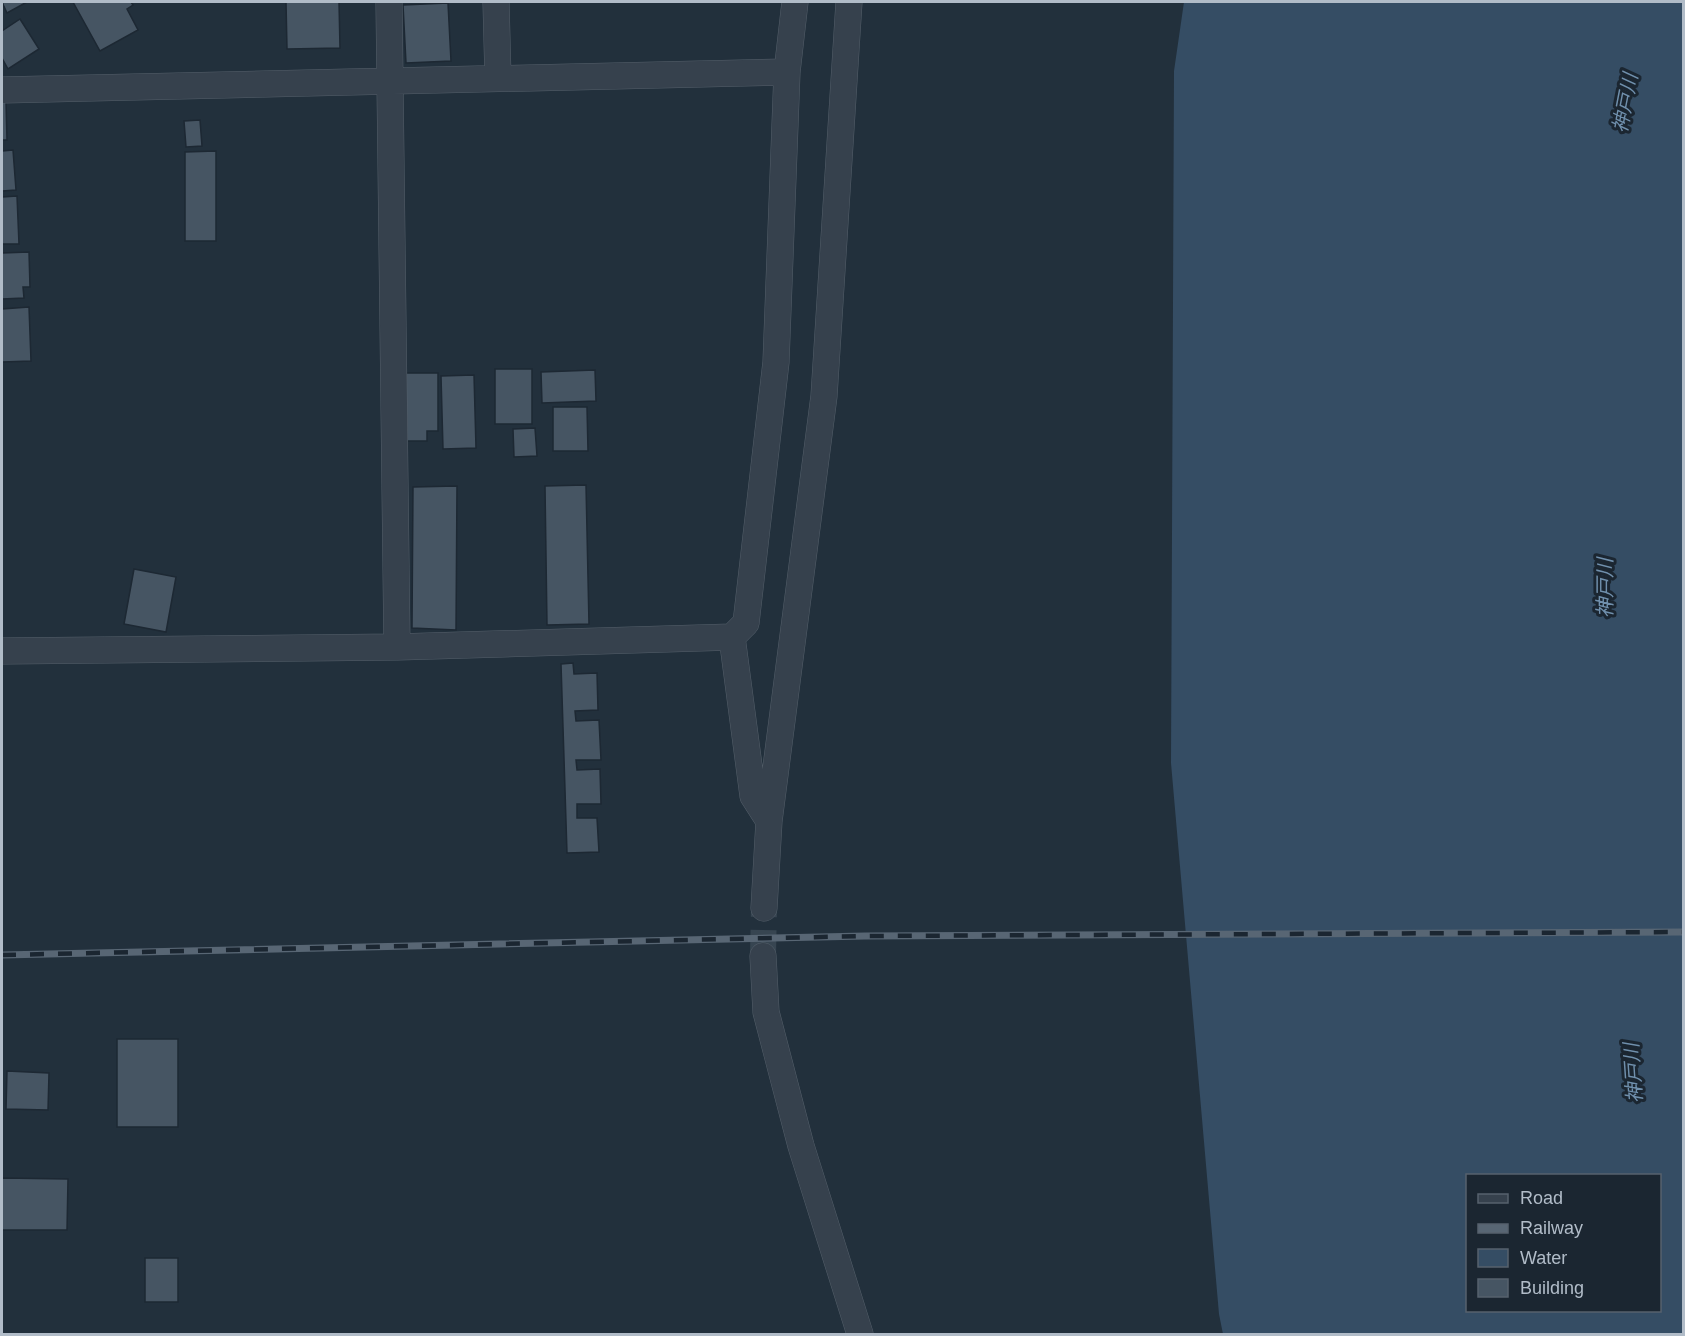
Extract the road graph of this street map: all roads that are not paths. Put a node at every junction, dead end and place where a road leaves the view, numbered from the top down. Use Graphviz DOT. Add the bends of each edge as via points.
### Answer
graph roads {
  1 [pos="388,2"];
  2 [pos="496,2"];
  3 [pos="795,2"];
  4 [pos="849,2"];
  5 [pos="787,72"];
  6 [pos="498,78"];
  7 [pos="390,80"];
  8 [pos="2,90"];
  9 [pos="732,637"];
  10 [pos="397,647"];
  11 [pos="2,651"];
  12 [pos="769,821"];
  13 [pos="764,908"];
  14 [pos="763,956"];
  15 [pos="860,1335"];
  1 -- 7 [label="street"];
  2 -- 6 [label="street"];
  3 -- 5 [label="street"];
  4 -- 12 [label="street" via="824,396"];
  5 -- 6 [label="street"];
  5 -- 9 [label="street" via="776,362 746,622"];
  6 -- 7 [label="street"];
  7 -- 8 [label="street"];
  7 -- 10 [label="street"];
  9 -- 10 [label="street"];
  9 -- 12 [label="street" via="753,796"];
  10 -- 11 [label="street"];
  12 -- 13 [label="street"];
  14 -- 15 [label="street" via="766,1012 801,1146"];
}
